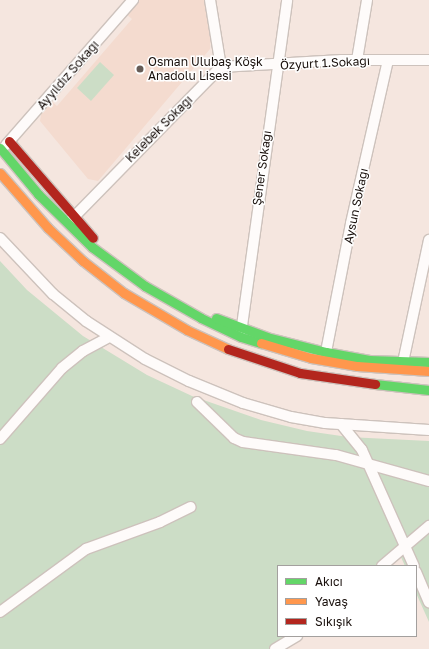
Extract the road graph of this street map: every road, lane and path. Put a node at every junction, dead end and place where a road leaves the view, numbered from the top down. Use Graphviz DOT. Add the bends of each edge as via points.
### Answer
graph roads {
  1 [pos="134,0"];
  2 [pos="210,0"];
  3 [pos="287,0"];
  4 [pos="367,0"];
  5 [pos="357,60"];
  6 [pos="388,60"];
  7 [pos="429,60"];
  8 [pos="278,65"];
  9 [pos="221,67"];
  10 [pos="9,141"];
  11 [pos="1,149"];
  12 [pos="0,173"];
  13 [pos="70,220"];
  14 [pos="0,238"];
  15 [pos="429,240"];
  16 [pos="241,332"];
  17 [pos="109,338"];
  18 [pos="326,352"];
  19 [pos="429,362"];
  20 [pos="403,366"];
  21 [pos="429,371"];
  22 [pos="429,390"];
  23 [pos="197,402"];
  24 [pos="341,424"];
  25 [pos="429,430"];
  26 [pos="0,439"];
  27 [pos="367,462"];
  28 [pos="429,481"];
  29 [pos="191,507"];
  30 [pos="429,526"];
  31 [pos="405,547"];
  32 [pos="383,565"];
  33 [pos="414,565"];
  34 [pos="417,574"];
  35 [pos="429,602"];
  36 [pos="0,612"];
  37 [pos="295,637"];
  38 [pos="275,649"];
  1 -- 10 [label="street, Ayyıldız Sokağı"];
  2 -- 9 [label="street"];
  3 -- 8 [label="street, Şener Sokağı"];
  4 -- 5 [label="street"];
  5 -- 6 [label="street, Özyurt 1.Sokağı"];
  5 -- 8 [label="street, Özyurt 1.Sokağı"];
  6 -- 7 [label="street, Özyurt 1.Sokağı"];
  6 -- 18 [label="street, Aysun Sokağı" via="351,223"];
  8 -- 9 [label="street, Özyurt 1.Sokağı"];
  8 -- 16 [label="street, Şener Sokağı"];
  9 -- 13 [label="street, Kelebek Sokağı"];
  10 -- 11 [label="street, Ayyıldız Sokağı"];
  10 -- 13 [label="main road"];
  11 -- 13 [label="main road"];
  12 -- 22 [label="main road" via="48,228 83,261 124,293 188,330 233,351 300,373 340,381"];
  13 -- 16 [label="main road" via="109,261 145,286 201,318"];
  14 -- 17 [label="street" via="53,294"];
  15 -- 20 [label="street"];
  16 -- 18 [label="main road"];
  16 -- 20 [label="main road" via="318,359"];
  17 -- 24 [label="street" via="167,371 243,403 291,417"];
  17 -- 26 [label="street" via="83,351 62,368"];
  18 -- 20 [label="main road"];
  19 -- 20 [label="main road"];
  20 -- 21 [label="main road"];
  23 -- 27 [label="street" via="234,438 243,442"];
  24 -- 25 [label="street"];
  24 -- 27 [label="street" via="357,442"];
  27 -- 28 [label="street"];
  27 -- 31 [label="street"];
  29 -- 36 [label="street" via="155,524 86,548"];
  30 -- 31 [label="street"];
  31 -- 32 [label="street"];
  31 -- 33 [label="street"];
  34 -- 35 [label="street"];
  37 -- 38 [label="street"];
}
